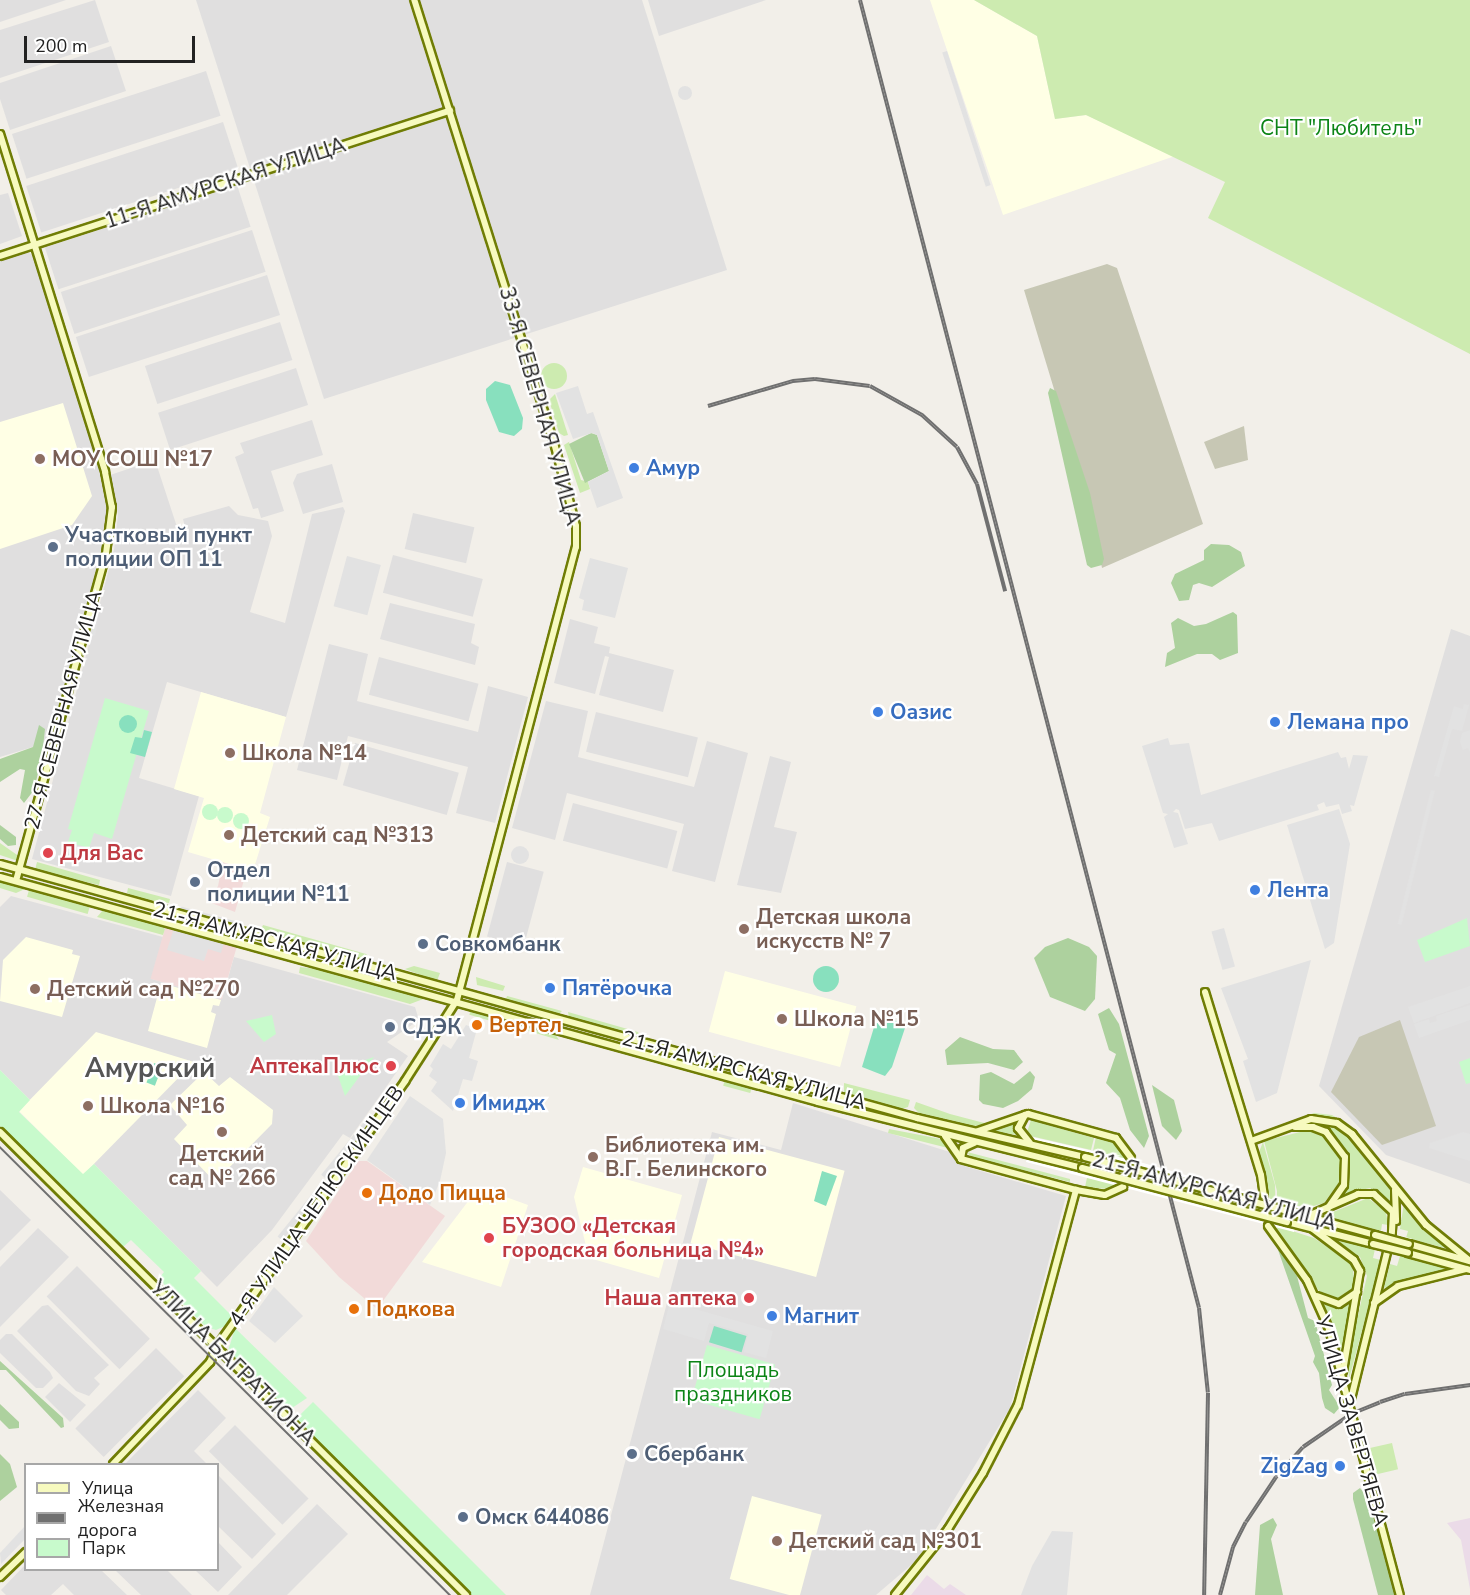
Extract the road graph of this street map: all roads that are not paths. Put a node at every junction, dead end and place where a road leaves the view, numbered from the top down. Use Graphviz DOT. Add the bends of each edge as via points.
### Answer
graph roads {
  1 [pos="414,0"];
  2 [pos="450,111"];
  3 [pos="0,134"];
  4 [pos="35,245"];
  5 [pos="0,256"];
  6 [pos="0,864"];
  7 [pos="19,871"];
  8 [pos="0,877"];
  9 [pos="16,881"];
  10 [pos="459,992"];
  11 [pos="1205,992"];
  12 [pos="457,1000"];
  13 [pos="528,1011"];
  14 [pos="525,1020"];
  15 [pos="726,1066"];
  16 [pos="723,1075"];
  17 [pos="1028,1114"];
  18 [pos="1289,1128"];
  19 [pos="969,1131"];
  20 [pos="0,1132"];
  21 [pos="944,1135"];
  22 [pos="1251,1141"];
  23 [pos="974,1143"];
  24 [pos="1033,1144"];
  25 [pos="1131,1158"];
  26 [pos="961,1159"];
  27 [pos="1392,1184"];
  28 [pos="1123,1187"];
  29 [pos="1076,1190"];
  30 [pos="1264,1196"];
  31 [pos="1328,1208"];
  32 [pos="1308,1216"];
  33 [pos="1268,1226"];
  34 [pos="1313,1229"];
  35 [pos="1387,1252"];
  36 [pos="1470,1261"];
  37 [pos="1468,1270"];
  38 [pos="1359,1289"];
  39 [pos="1315,1294"];
  40 [pos="1374,1303"];
  41 [pos="217,1346"];
  42 [pos="1343,1382"];
  43 [pos="1354,1383"];
  44 [pos="1349,1407"];
  45 [pos="114,1463"];
  46 [pos="24,1554"];
  47 [pos="0,1578"];
  48 [pos="466,1595"];
  49 [pos="895,1595"];
  50 [pos="1400,1595"];
  1 -- 2 [label="main road, 33-Я СЕВЕРНАЯ УЛИЦА"];
  2 -- 4 [label="main road, 11-Я АМУРСКАЯ УЛИЦА"];
  2 -- 10 [label="main road, 33-Я СЕВЕРНАЯ УЛИЦА" via="554,443 577,536"];
  3 -- 4 [label="main road, 27-Я СЕВЕРНАЯ УЛИЦА"];
  4 -- 5 [label="main road, 11-Я АМУРСКАЯ УЛИЦА"];
  4 -- 7 [label="main road, 27-Я СЕВЕРНАЯ УЛИЦА" via="105,472 111,525"];
  6 -- 7 [label="main road, 21-Я АМУРСКАЯ УЛИЦА"];
  7 -- 9 [label="main road, 27-Я СЕВЕРНАЯ УЛИЦА"];
  7 -- 10 [label="main road, 21-Я АМУРСКАЯ УЛИЦА"];
  8 -- 9 [label="main road, 21-Я АМУРСКАЯ УЛИЦА"];
  9 -- 12 [label="main road, 21-Я АМУРСКАЯ УЛИЦА"];
  10 -- 12 [label="main road, 4-Я УЛИЦА ЧЕЛЮСКИНЦЕВ"];
  10 -- 13 [label="main road, 21-Я АМУРСКАЯ УЛИЦА"];
  11 -- 22 [label="main road"];
  12 -- 14 [label="main road, 21-Я АМУРСКАЯ УЛИЦА"];
  12 -- 41 [label="main road, 4-Я УЛИЦА ЧЕЛЮСКИНЦЕВ" via="405,1081"];
  13 -- 14 [label="main road"];
  13 -- 15 [label="main road, 21-Я АМУРСКАЯ УЛИЦА"];
  14 -- 16 [label="main road, 21-Я АМУРСКАЯ УЛИЦА"];
  15 -- 16 [label="main road"];
  15 -- 19 [label="main road, 21-Я АМУРСКАЯ УЛИЦА"];
  16 -- 21 [label="main road, 21-Я АМУРСКАЯ УЛИЦА"];
  17 -- 19 [label="main road" via="981,1131"];
  17 -- 24 [label="main road" via="1020,1119 1018,1128"];
  17 -- 25 [label="main road" via="1116,1138"];
  18 -- 22 [label="main road"];
  18 -- 27 [label="main road" via="1311,1119 1337,1123"];
  18 -- 31 [label="main road" via="1320,1129 1342,1149 1346,1178"];
  19 -- 24 [label="main road, 21-Я АМУРСКАЯ УЛИЦА"];
  20 -- 41 [label="main road, УЛИЦА БАГРАТИОНА"];
  21 -- 23 [label="main road, 21-Я АМУРСКАЯ УЛИЦА"];
  21 -- 26 [label="main road"];
  22 -- 30 [label="main road"];
  23 -- 26 [label="main road" via="963,1148"];
  23 -- 34 [label="main road, 21-Я АМУРСКАЯ УЛИЦА, bridge"];
  24 -- 32 [label="main road, 21-Я АМУРСКАЯ УЛИЦА, bridge"];
  26 -- 29 [label="main road"];
  27 -- 31 [label="main road" via="1398,1207 1392,1229 1391,1208 1374,1194 1358,1194"];
  27 -- 36 [label="main road" via="1434,1233"];
  28 -- 29 [label="main road" via="1105,1195"];
  29 -- 49 [label="main road" via="1018,1405 948,1529"];
  31 -- 32 [label="main road"];
  32 -- 36 [label="main road, 21-Я АМУРСКАЯ УЛИЦА, bridge"];
  33 -- 39 [label="main road, УЛИЦА ЗАВЕРТЯЕВА"];
  34 -- 37 [label="main road, 21-Я АМУРСКАЯ УЛИЦА, bridge"];
  34 -- 38 [label="main road" via="1354,1260 1360,1271"];
  35 -- 40 [label="main road"];
  37 -- 40 [label="main road" via="1398,1286"];
  38 -- 39 [label="main road" via="1339,1304"];
  38 -- 42 [label="main road"];
  39 -- 42 [label="main road, УЛИЦА ЗАВЕРТЯЕВА"];
  40 -- 43 [label="main road"];
  41 -- 45 [label="main road, 4-Я УЛИЦА ЧЕЛЮСКИНЦЕВ" via="199,1375"];
  41 -- 48 [label="main road, УЛИЦА БАГРАТИОНА"];
  42 -- 43 [label="main road"];
  42 -- 44 [label="main road, УЛИЦА ЗАВЕРТЯЕВА"];
  43 -- 44 [label="main road"];
  44 -- 50 [label="main road, УЛИЦА ЗАВЕРТЯЕВА"];
  46 -- 47 [label="main road"];
}
